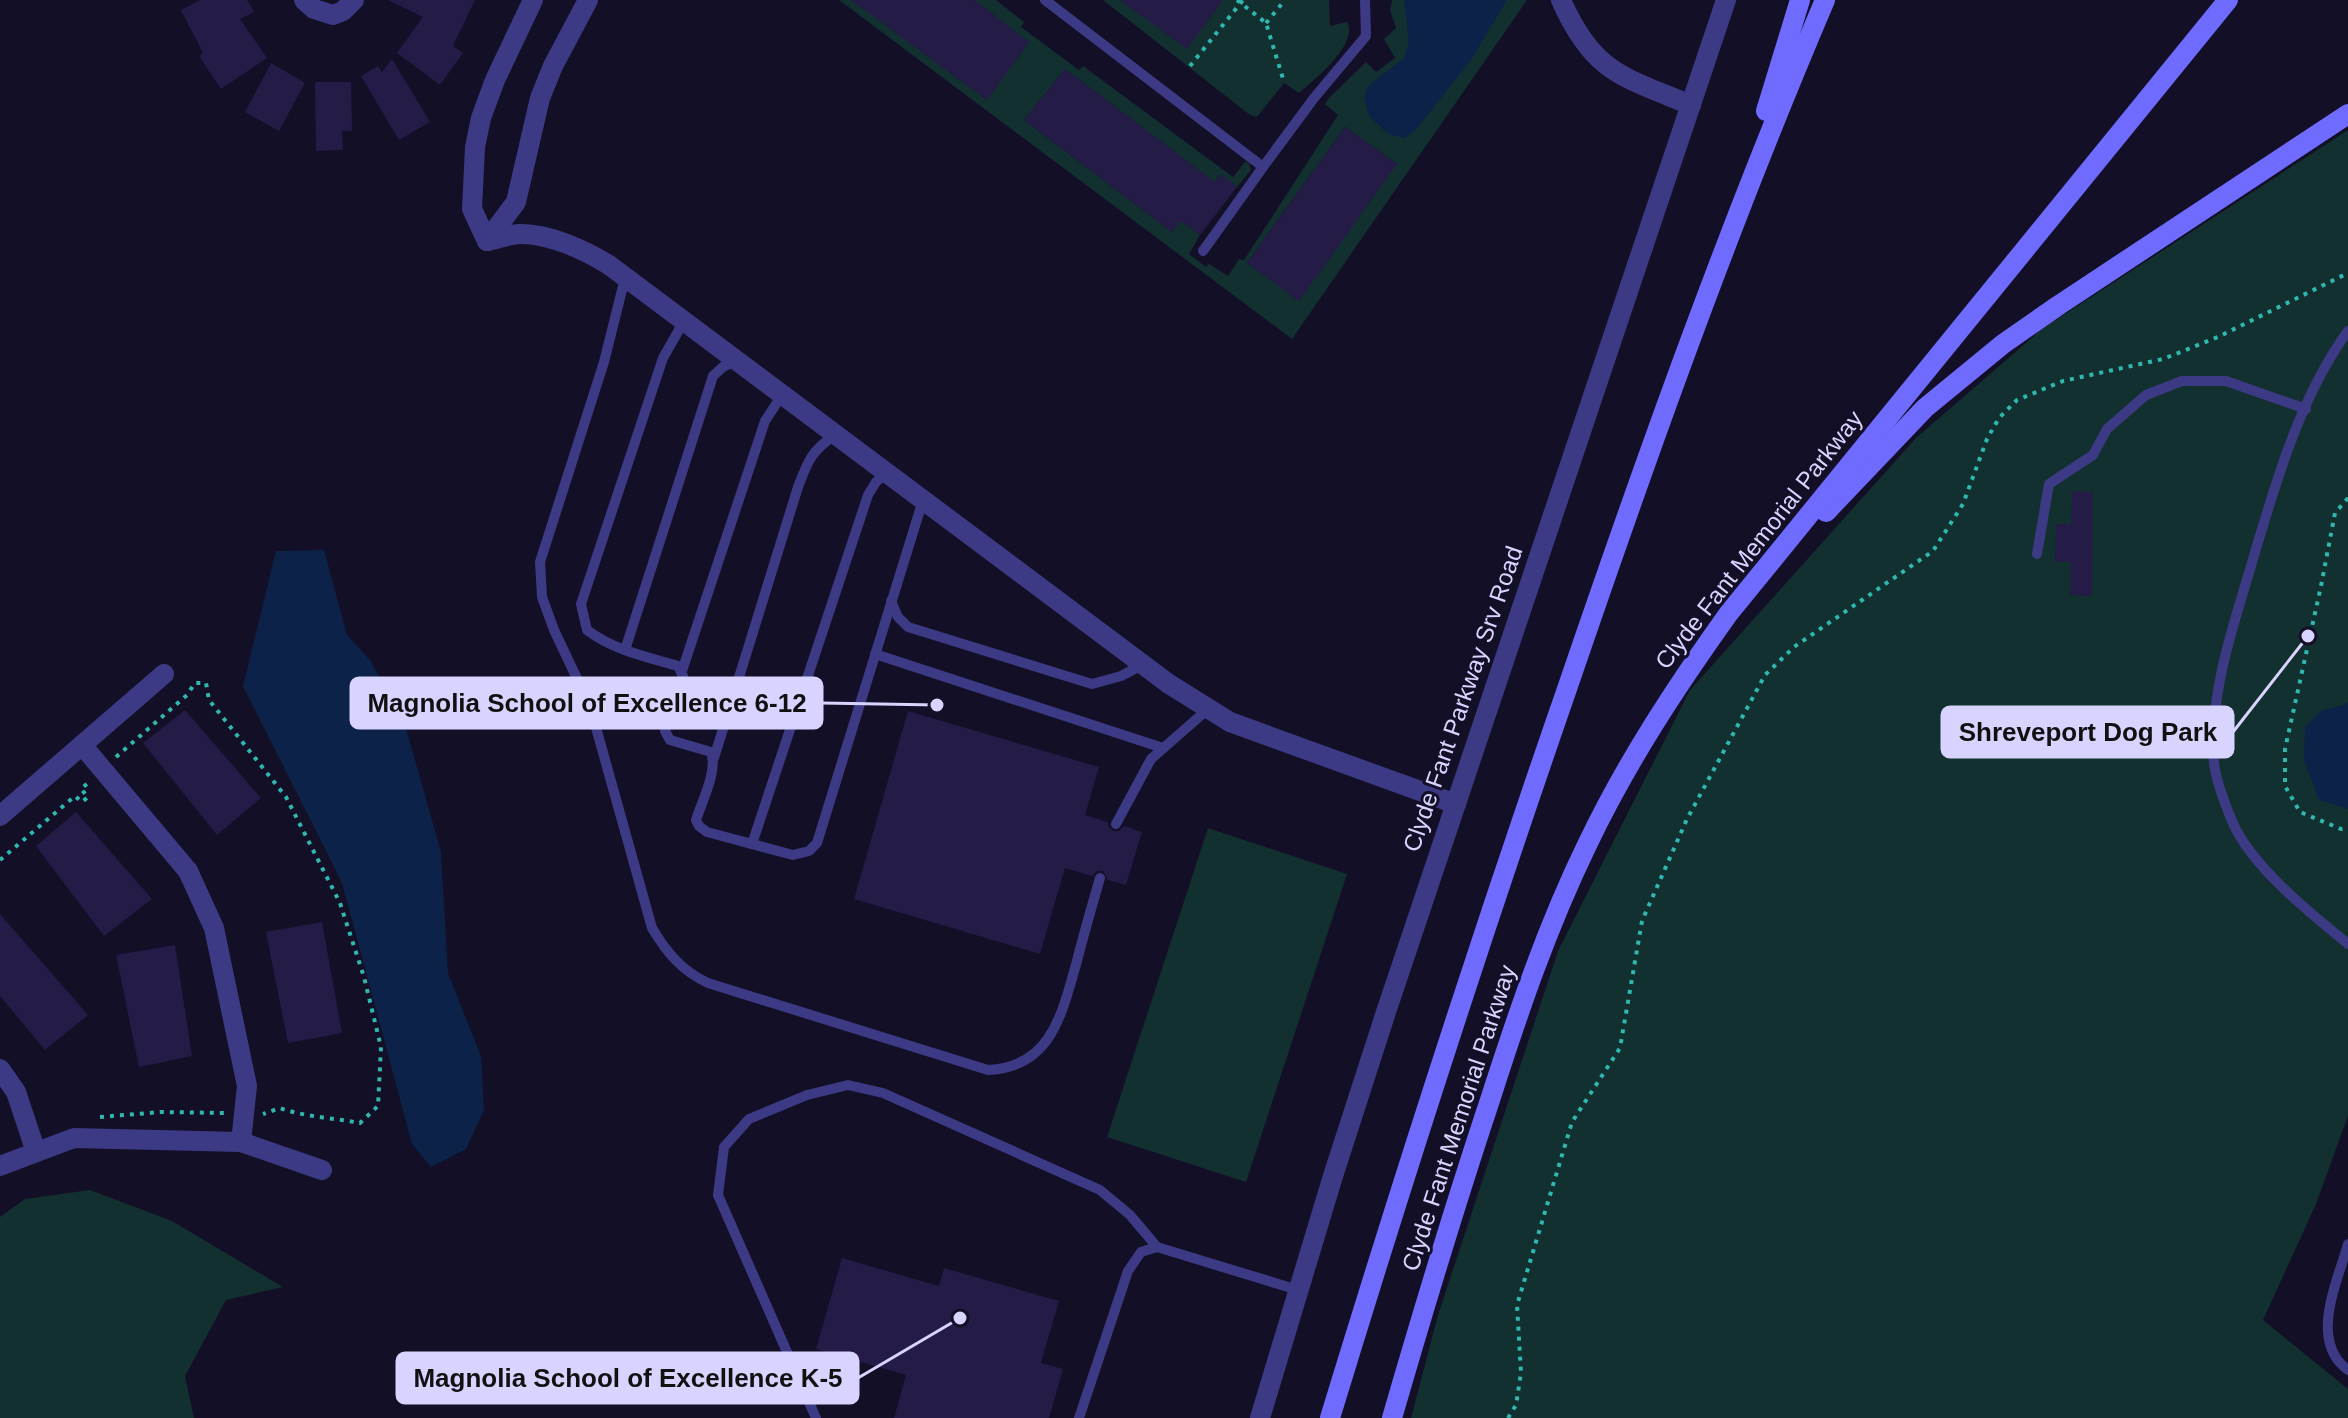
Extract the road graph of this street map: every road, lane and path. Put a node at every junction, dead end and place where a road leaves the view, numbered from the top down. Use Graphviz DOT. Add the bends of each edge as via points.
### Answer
graph roads {
  1 [pos="304,0"];
  2 [pos="354,0"];
  3 [pos="533,0"];
  4 [pos="588,0"];
  5 [pos="1045,0"];
  6 [pos="1285,0"];
  7 [pos="1365,0"];
  8 [pos="1561,0"];
  9 [pos="1726,0"];
  10 [pos="1800,0"];
  11 [pos="1825,0"];
  12 [pos="2228,0"];
  13 [pos="1240,1"];
  14 [pos="1266,23"];
  15 [pos="1190,66"];
  16 [pos="1284,82"];
  17 [pos="1691,105"];
  18 [pos="2348,114"];
  19 [pos="1263,167"];
  20 [pos="1746,195"];
  21 [pos="487,241"];
  22 [pos="1203,251"];
  23 [pos="2348,273"];
  24 [pos="625,278"];
  25 [pos="684,321"];
  26 [pos="2348,331"];
  27 [pos="737,361"];
  28 [pos="782,395"];
  29 [pos="2306,409"];
  30 [pos="835,435"];
  31 [pos="886,473"];
  32 [pos="2348,498"];
  33 [pos="923,500"];
  34 [pos="2037,554"];
  35 [pos="891,601"];
  36 [pos="1729,613"];
  37 [pos="625,650"];
  38 [pos="875,654"];
  39 [pos="1142,665"];
  40 [pos="682,671"];
  41 [pos="164,674"];
  42 [pos="1209,709"];
  43 [pos="82,745"];
  44 [pos="1163,748"];
  45 [pos="714,759"];
  46 [pos="1456,804"];
  47 [pos="0,816"];
  48 [pos="1116,824"];
  49 [pos="2348,828"];
  50 [pos="752,844"];
  51 [pos="1100,878"];
  52 [pos="2348,944"];
  53 [pos="0,1069"];
  54 [pos="241,1142"];
  55 [pos="36,1152"];
  56 [pos="0,1166"];
  57 [pos="322,1170"];
  58 [pos="2348,1244"];
  59 [pos="1157,1247"];
  60 [pos="1298,1290"];
  61 [pos="2348,1370"];
  62 [pos="816,1418"];
  63 [pos="1079,1418"];
  64 [pos="1260,1418"];
  65 [pos="1330,1418"];
  66 [pos="1392,1418"];
  67 [pos="1508,1418"];
  1 -- 2 [label="street" via="333,15"];
  3 -- 21 [label="street" via="495,80 475,147 472,209"];
  4 -- 21 [label="street" via="540,98 516,202"];
  5 -- 19 [label="lane"];
  6 -- 14 [label="path"];
  7 -- 19 [label="lane" via="1366,36"];
  8 -- 17 [label="street" via="1581,40 1600,62 1624,78"];
  9 -- 17 [label="street, Clyde Fant Parkway Srv Road"];
  10 -- 20 [label="main road"];
  11 -- 20 [label="main road, Clyde Fant Memorial Parkway"];
  12 -- 36 [label="main road, Clyde Fant Memorial Parkway"];
  13 -- 14 [label="path"];
  13 -- 15 [label="path"];
  14 -- 16 [label="path"];
  17 -- 46 [label="street, Clyde Fant Parkway Srv Road"];
  18 -- 36 [label="main road" via="2003,344 1925,408"];
  19 -- 22 [label="lane"];
  20 -- 65 [label="main road, Clyde Fant Memorial Parkway" via="1636,487 1532,790"];
  21 -- 24 [label="street" via="520,234 558,241 586,251"];
  23 -- 67 [label="path" via="2163,359 2063,381 2017,400 1987,439 1963,504 1933,551 1794,647 1765,675 1687,819 1642,921 1620,1048 1572,1122 1517,1305 1521,1373 1516,1405"];
  24 -- 25 [label="street"];
  24 -- 51 [label="lane" via="540,562 540,577 554,630 590,706 652,928 666,952 708,983 988,1070 1005,1069 1031,1058 1061,1018"];
  25 -- 27 [label="street"];
  25 -- 37 [label="lane" via="663,358 581,604 587,630"];
  26 -- 29 [label="lane"];
  27 -- 28 [label="street"];
  27 -- 37 [label="lane" via="713,376"];
  28 -- 30 [label="street"];
  28 -- 40 [label="lane" via="765,421"];
  29 -- 34 [label="lane" via="2226,381 2182,381 2146,395 2107,429 2093,455 2049,484"];
  29 -- 52 [label="lane" via="2278,474 2227,647 2215,704 2214,765 2233,823 2251,854"];
  30 -- 31 [label="street"];
  30 -- 45 [label="lane" via="809,457"];
  31 -- 33 [label="street"];
  31 -- 50 [label="lane" via="868,495"];
  32 -- 49 [label="path" via="2335,513 2285,749 2285,786 2300,812"];
  33 -- 35 [label="lane"];
  33 -- 39 [label="street"];
  35 -- 38 [label="lane"];
  35 -- 39 [label="lane" via="908,627 1092,684"];
  36 -- 66 [label="main road, Clyde Fant Memorial Parkway" via="1633,758 1546,935 1460,1190"];
  37 -- 40 [label="lane"];
  38 -- 44 [label="lane"];
  38 -- 50 [label="lane" via="817,843 793,855"];
  39 -- 42 [label="street"];
  40 -- 45 [label="lane" via="665,731 670,740 711,752"];
  41 -- 43 [label="street"];
  42 -- 44 [label="lane"];
  42 -- 46 [label="street" via="1230,722"];
  43 -- 47 [label="street"];
  43 -- 54 [label="street" via="188,871 214,928 247,1086"];
  44 -- 48 [label="lane" via="1151,759"];
  45 -- 50 [label="lane" via="696,820 707,832"];
  46 -- 60 [label="street, Clyde Fant Parkway Srv Road"];
  53 -- 55 [label="street" via="16,1092"];
  54 -- 55 [label="street" via="74,1138"];
  54 -- 57 [label="street"];
  55 -- 56 [label="street"];
  58 -- 61 [label="lane" via="2327,1321 2330,1348"];
  59 -- 60 [label="lane"];
  59 -- 62 [label="lane" via="1100,1190 883,1093 848,1085 749,1119 724,1147 718,1195"];
  59 -- 63 [label="lane" via="1141,1252 1128,1271"];
  60 -- 64 [label="street, Clyde Fant Parkway Srv Road"];
}
